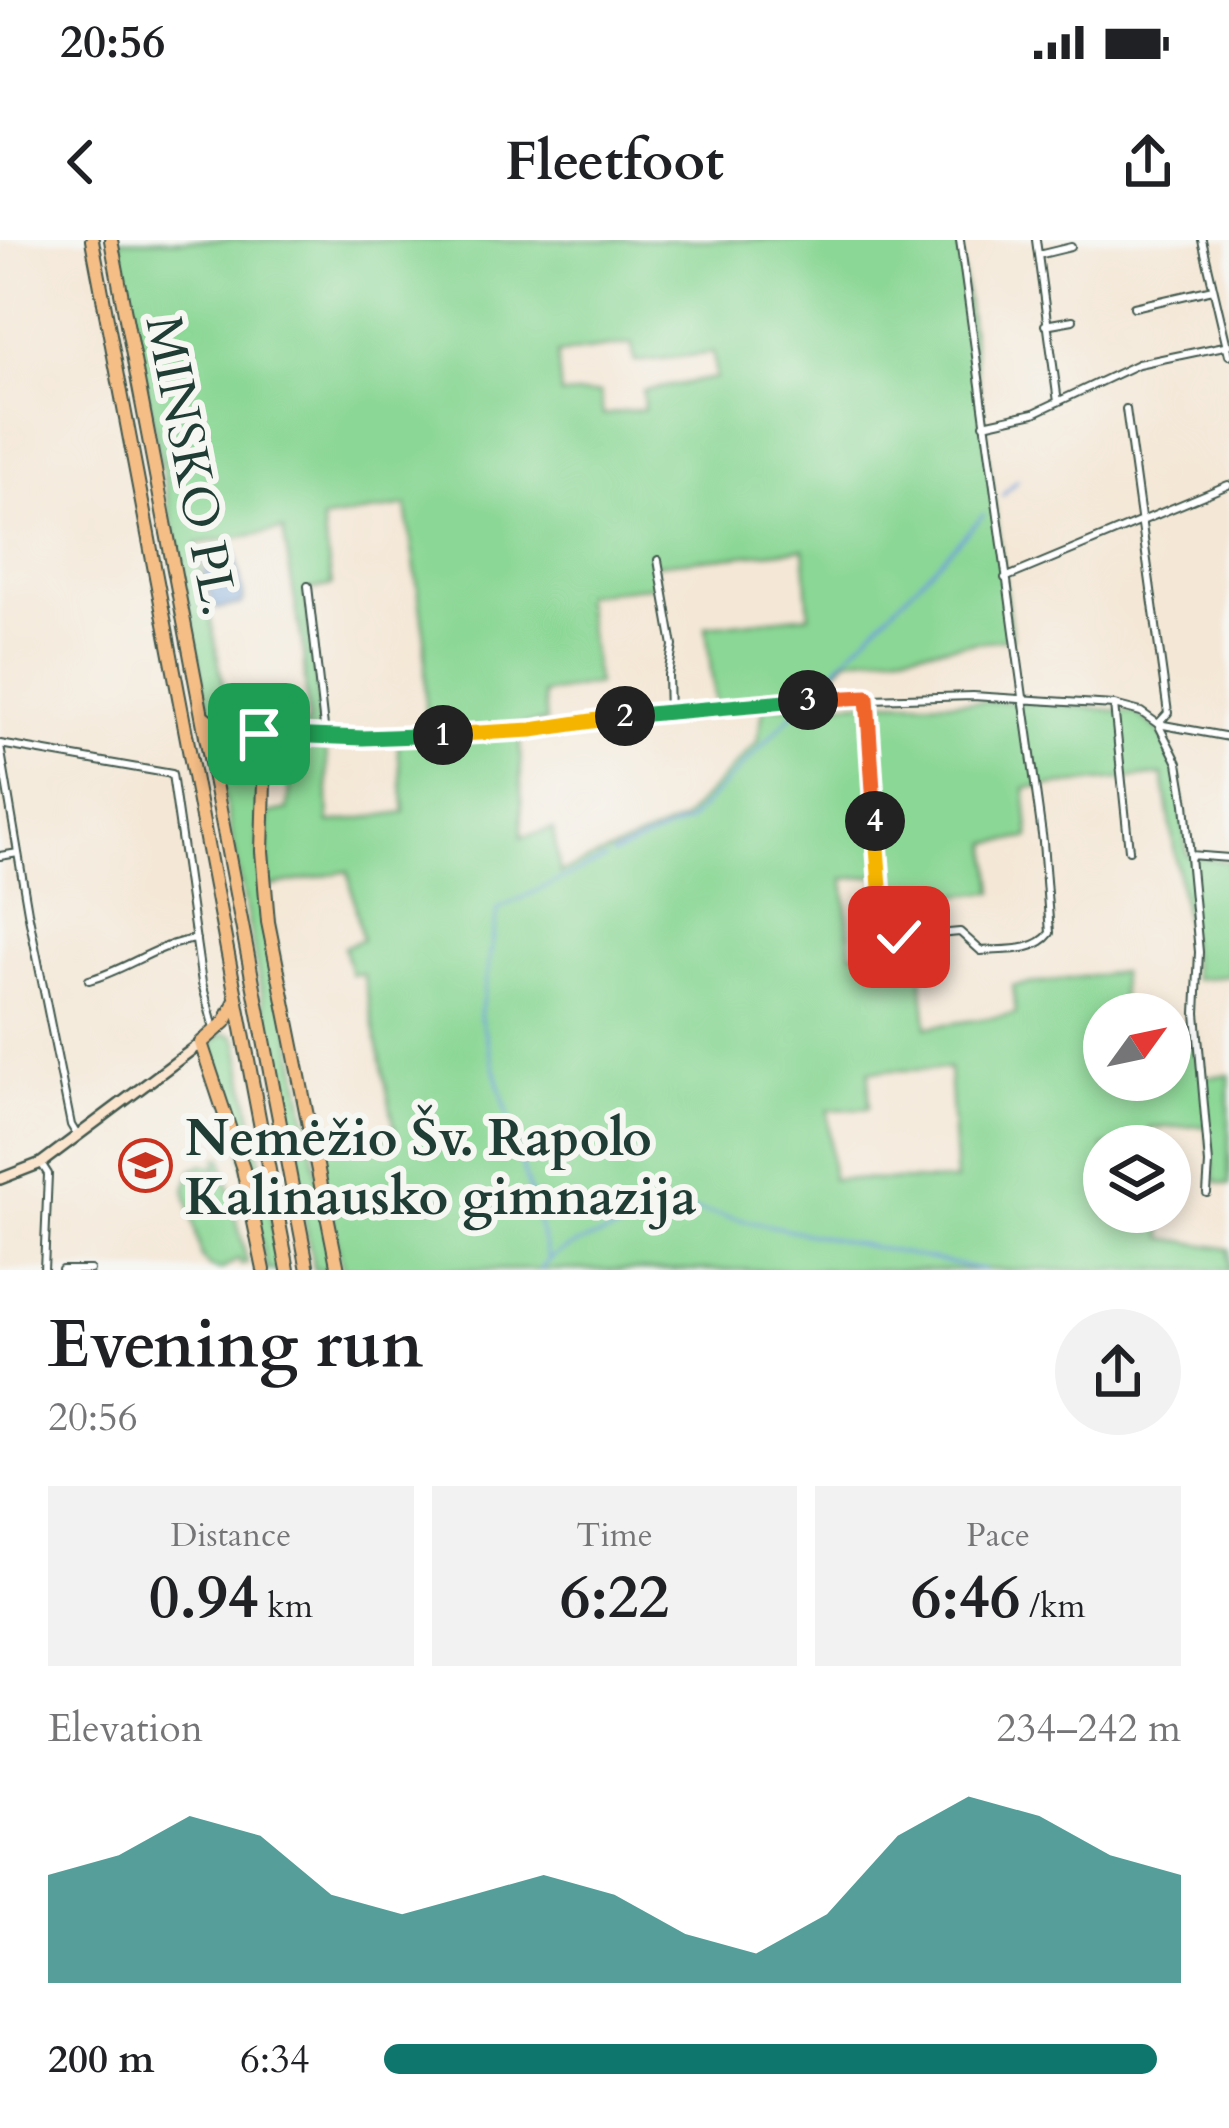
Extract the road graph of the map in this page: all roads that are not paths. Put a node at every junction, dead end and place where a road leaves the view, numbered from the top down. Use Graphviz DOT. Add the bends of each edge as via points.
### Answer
graph roads {
  1 [pos="92,240"];
  2 [pos="111,240"];
  3 [pos="960,240"];
  4 [pos="1036,240"];
  5 [pos="1202,240"];
  6 [pos="1071,248"];
  7 [pos="1038,255"];
  8 [pos="1214,289"];
  9 [pos="1134,307"];
  10 [pos="1073,320"];
  11 [pos="1045,325"];
  12 [pos="1228,348"];
  13 [pos="1058,403"];
  14 [pos="1126,409"];
  15 [pos="984,424"];
  16 [pos="1228,485"];
  17 [pos="1142,523"];
  18 [pos="658,560"];
  19 [pos="1005,578"];
  20 [pos="308,586"];
  21 [pos="867,697"];
  22 [pos="1024,698"];
  23 [pos="1114,705"];
  24 [pos="669,713"];
  25 [pos="201,715"];
  26 [pos="1158,724"];
  27 [pos="242,733"];
  28 [pos="259,734"];
  29 [pos="325,736"];
  30 [pos="1229,737"];
  31 [pos="0,745"];
  32 [pos="211,766"];
  33 [pos="1129,850"];
  34 [pos="18,853"];
  35 [pos="1190,855"];
  36 [pos="0,856"];
  37 [pos="1229,858"];
  38 [pos="196,940"];
  39 [pos="89,980"];
  40 [pos="236,999"];
  41 [pos="216,1032"];
  42 [pos="201,1042"];
  43 [pos="245,1045"];
  44 [pos="77,1136"];
  45 [pos="41,1163"];
  46 [pos="0,1179"];
  47 [pos="1207,1193"];
  48 [pos="44,1270"];
  49 [pos="62,1270"];
  50 [pos="90,1270"];
  51 [pos="264,1270"];
  52 [pos="288,1270"];
  53 [pos="308,1270"];
  54 [pos="338,1270"];
  1 -- 40 [label="highway, MINSKO PL."];
  2 -- 25 [label="highway, MINSKO PL."];
  3 -- 15 [label="street"];
  4 -- 7 [label="street"];
  5 -- 8 [label="street"];
  6 -- 7 [label="street"];
  7 -- 11 [label="street"];
  8 -- 9 [label="street"];
  8 -- 12 [label="street"];
  10 -- 11 [label="street"];
  11 -- 13 [label="street"];
  12 -- 13 [label="street" via="1138,364"];
  13 -- 15 [label="street"];
  14 -- 17 [label="street"];
  15 -- 19 [label="street"];
  16 -- 17 [label="street"];
  17 -- 19 [label="street"];
  17 -- 26 [label="street" via="1168,712"];
  18 -- 24 [label="street" via="673,646"];
  19 -- 22 [label="street"];
  20 -- 29 [label="street"];
  21 -- 22 [label="street"];
  21 -- 22 [label="street" via="884,931 904,938 960,932 981,951 1035,946 1048,936"];
  21 -- 24 [label="street"];
  22 -- 23 [label="street"];
  23 -- 26 [label="street"];
  23 -- 33 [label="street"];
  24 -- 29 [label="street" via="532,730"];
  25 -- 27 [label="highway"];
  25 -- 32 [label="highway, MINSKO PL."];
  26 -- 30 [label="street"];
  26 -- 35 [label="street" via="1181,776"];
  27 -- 28 [label="highway"];
  27 -- 32 [label="highway" via="221,742"];
  28 -- 29 [label="street"];
  28 -- 54 [label="highway" via="266,754 268,922"];
  31 -- 34 [label="street"];
  31 -- 38 [label="street" via="172,774"];
  32 -- 53 [label="highway, MINSKO PL."];
  34 -- 36 [label="street"];
  34 -- 44 [label="street"];
  35 -- 37 [label="street"];
  35 -- 47 [label="street"];
  38 -- 39 [label="street"];
  38 -- 41 [label="street"];
  40 -- 41 [label="highway"];
  40 -- 43 [label="highway, MINSKO PL."];
  41 -- 42 [label="highway"];
  41 -- 43 [label="highway"];
  42 -- 44 [label="main road"];
  42 -- 51 [label="highway" via="243,1169"];
  43 -- 52 [label="highway, MINSKO PL."];
  44 -- 45 [label="main road"];
  45 -- 46 [label="main road"];
  45 -- 48 [label="street" via="48,1174"];
  49 -- 50 [label="street"];
}
